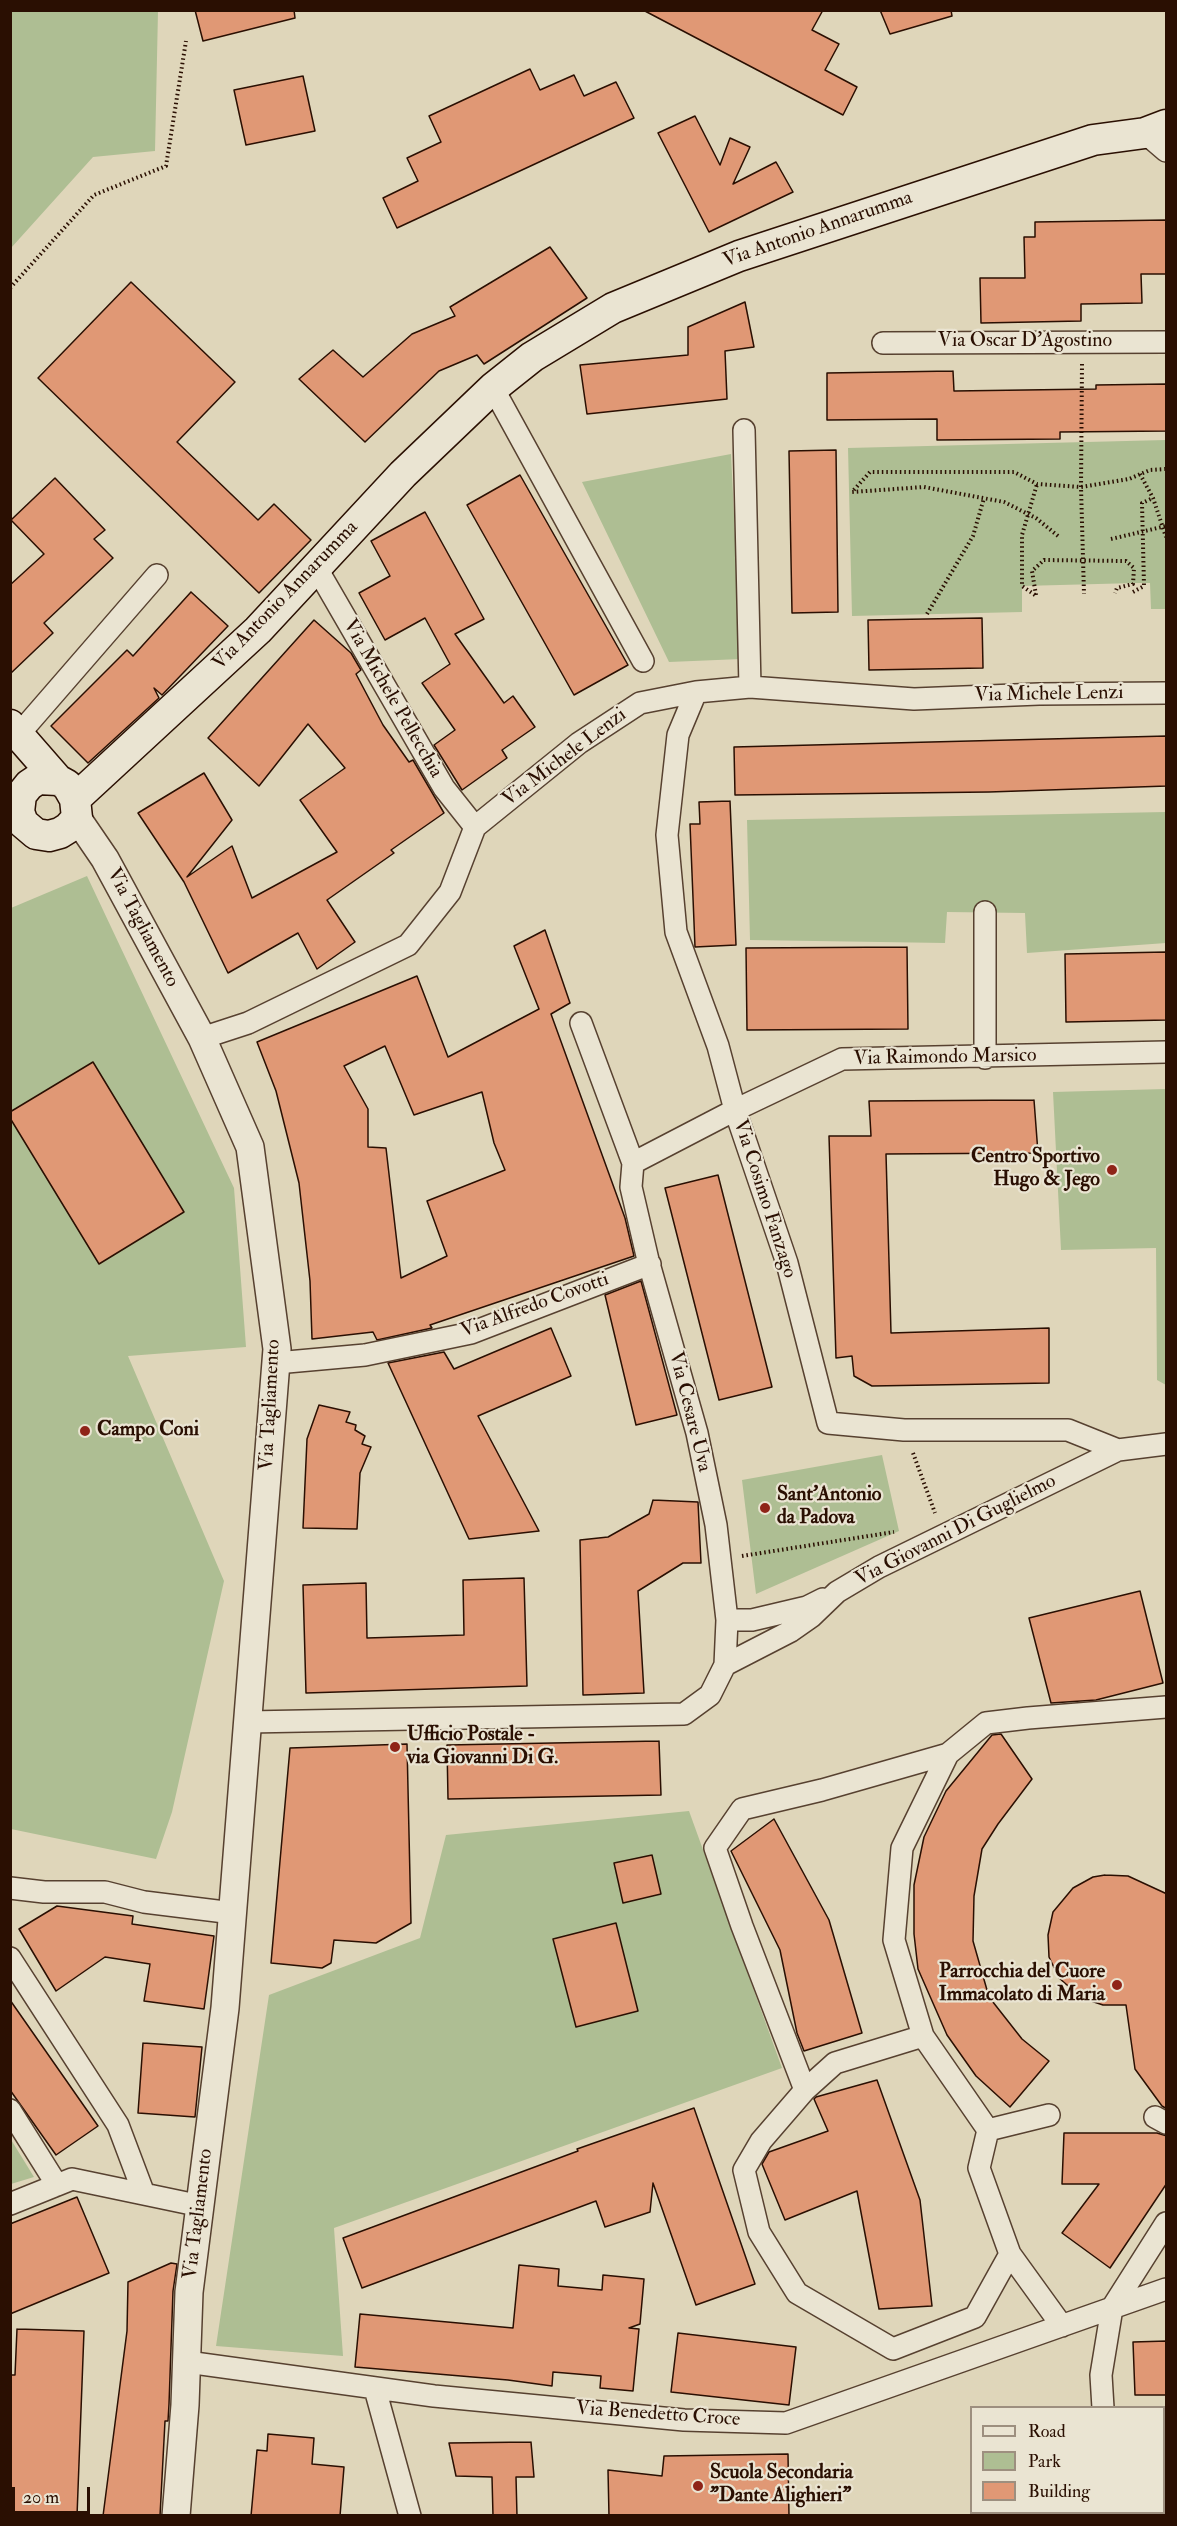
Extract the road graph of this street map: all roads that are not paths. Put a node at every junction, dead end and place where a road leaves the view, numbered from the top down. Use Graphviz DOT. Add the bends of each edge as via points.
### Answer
graph roads {
  1 [pos="1159,136"];
  2 [pos="1167,342"];
  3 [pos="883,343"];
  4 [pos="493,388"];
  5 [pos="744,430"];
  6 [pos="316,567"];
  7 [pos="157,575"];
  8 [pos="643,661"];
  9 [pos="750,687"];
  10 [pos="696,692"];
  11 [pos="1167,693"];
  12 [pos="15,729"];
  13 [pos="19,802"];
  14 [pos="64,813"];
  15 [pos="474,827"];
  16 [pos="10,846"];
  17 [pos="985,912"];
  18 [pos="581,1023"];
  19 [pos="202,1038"];
  20 [pos="1167,1052"];
  21 [pos="985,1058"];
  22 [pos="735,1110"];
  23 [pos="633,1163"];
  24 [pos="650,1264"];
  25 [pos="276,1363"];
  26 [pos="1167,1444"];
  27 [pos="1118,1450"];
  28 [pos="837,1593"];
  29 [pos="727,1620"];
  30 [pos="725,1665"];
  31 [pos="1167,1707"];
  32 [pos="248,1722"];
  33 [pos="948,1754"];
  34 [pos="10,1887"];
  35 [pos="233,1913"];
  36 [pos="10,1958"];
  37 [pos="923,2036"];
  38 [pos="805,2090"];
  39 [pos="10,2110"];
  40 [pos="1049,2115"];
  41 [pos="988,2130"];
  42 [pos="57,2185"];
  43 [pos="144,2194"];
  44 [pos="10,2204"];
  45 [pos="201,2206"];
  46 [pos="1167,2223"];
  47 [pos="1010,2254"];
  48 [pos="1167,2289"];
  49 [pos="1112,2308"];
  50 [pos="1062,2326"];
  51 [pos="187,2362"];
  52 [pos="375,2389"];
  53 [pos="1103,2406"];
  54 [pos="176,2516"];
  55 [pos="410,2516"];
  1 -- 4 [label="main road, Via Antonio Annarumma" via="1093,140 739,256 613,308 532,357"];
  2 -- 3 [label="street, Via Oscar D'Agostino"];
  4 -- 6 [label="main road, Via Antonio Annarumma" via="403,474"];
  4 -- 8 [label="street"];
  5 -- 9 [label="street"];
  6 -- 14 [label="main road, Via Antonio Annarumma" via="258,630"];
  6 -- 15 [label="street, Via Michele Pellecchia" via="444,788"];
  7 -- 12 [label="street"];
  9 -- 10 [label="street, Via Michele Lenzi"];
  9 -- 11 [label="street, Via Michele Lenzi" via="914,699"];
  10 -- 15 [label="street, Via Michele Lenzi" via="640,703 579,744"];
  10 -- 22 [label="street, Via Cosimo Fanzago" via="678,735 667,835 669,857 676,932 718,1046"];
  12 -- 13 [label="main road"];
  12 -- 14 [label="main road"];
  13 -- 14 [label="main road" via="23,823 36,834"];
  13 -- 14 [label="main road" via="48,778"];
  14 -- 16 [label="main road"];
  14 -- 19 [label="street, Via Tagliamento" via="105,859"];
  15 -- 19 [label="street" via="450,892 408,945 248,1023"];
  17 -- 21 [label="street"];
  18 -- 23 [label="street, Via Cesare Uva"];
  19 -- 25 [label="street, Via Tagliamento" via="253,1157"];
  20 -- 21 [label="street, Via Raimondo Marsico"];
  21 -- 22 [label="street, Via Raimondo Marsico" via="842,1059"];
  22 -- 23 [label="street"];
  22 -- 27 [label="street, Via Cosimo Fanzago" via="787,1263 828,1423 904,1430 1068,1430"];
  23 -- 24 [label="street, Via Cesare Uva" via="630,1187"];
  24 -- 25 [label="street, Via Alfredo Covotti" via="471,1333 365,1355"];
  24 -- 29 [label="street, Via Cesare Uva" via="697,1433 716,1525"];
  25 -- 32 [label="street, Via Tagliamento"];
  26 -- 27 [label="street, Via Giovanni Di Guglielmo"];
  27 -- 28 [label="street, Via Giovanni Di Guglielmo" via="943,1534"];
  28 -- 29 [label="street" via="776,1615"];
  28 -- 30 [label="street, Via Giovanni Di Guglielmo" via="791,1631"];
  29 -- 30 [label="street, Via Cesare Uva"];
  30 -- 32 [label="street" via="710,1695 684,1714"];
  31 -- 33 [label="street" via="986,1724"];
  32 -- 35 [label="street, Via Tagliamento"];
  33 -- 37 [label="street" via="902,1848 894,1940"];
  33 -- 38 [label="street" via="742,1809 715,1848"];
  34 -- 35 [label="street" via="44,1892 105,1892 144,1902"];
  35 -- 45 [label="street, Via Tagliamento"];
  36 -- 43 [label="street" via="118,2125"];
  37 -- 38 [label="street" via="835,2063"];
  37 -- 41 [label="street"];
  38 -- 47 [label="street" via="761,2141 744,2170 759,2232 797,2292 893,2349 975,2317"];
  39 -- 42 [label="street"];
  40 -- 41 [label="street"];
  41 -- 47 [label="street" via="979,2168"];
  42 -- 43 [label="street" via="72,2179"];
  42 -- 44 [label="street"];
  43 -- 45 [label="street"];
  45 -- 51 [label="street, Via Tagliamento" via="189,2292"];
  46 -- 49 [label="street"];
  47 -- 50 [label="street"];
  48 -- 49 [label="street, Via Benedetto Croce"];
  49 -- 50 [label="street, Via Benedetto Croce"];
  49 -- 53 [label="street" via="1101,2375"];
  50 -- 52 [label="street, Via Benedetto Croce" via="786,2423 684,2420"];
  51 -- 52 [label="street, Via Benedetto Croce"];
  51 -- 54 [label="street, Via Tagliamento"];
  52 -- 55 [label="street"];
}
